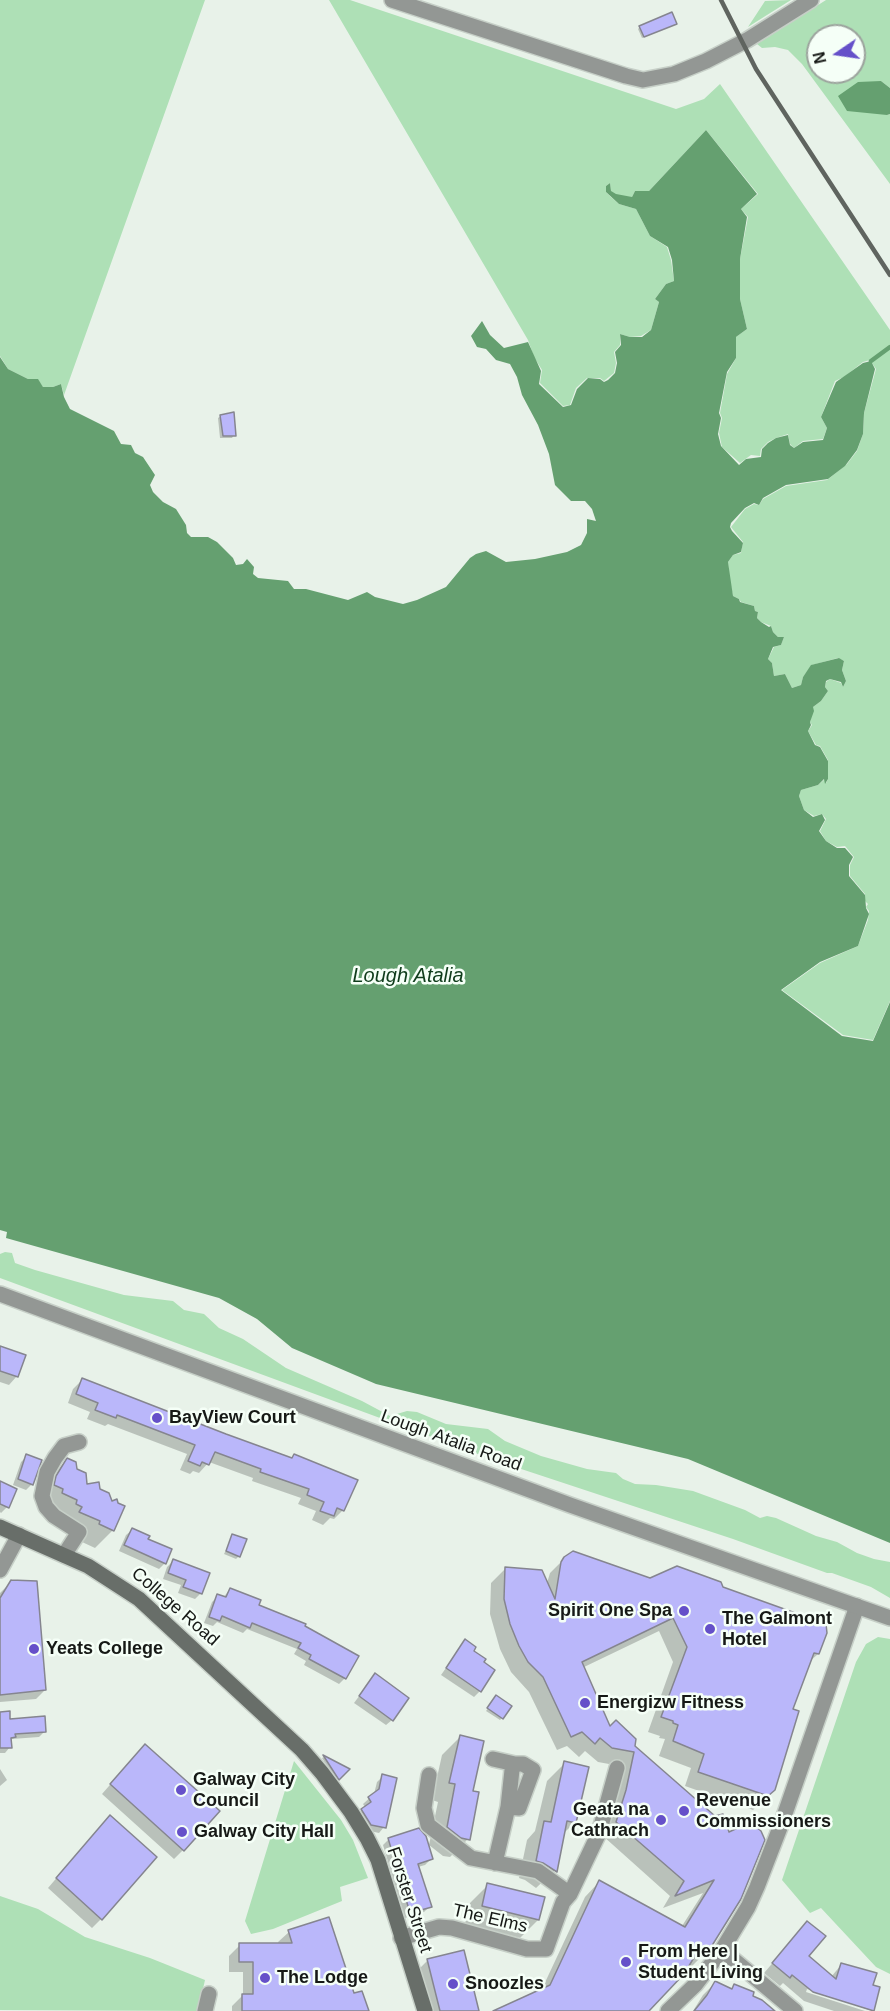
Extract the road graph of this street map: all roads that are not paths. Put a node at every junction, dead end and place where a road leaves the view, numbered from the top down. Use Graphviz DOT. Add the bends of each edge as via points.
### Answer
graph roads {
  1 [pos="392,0"];
  2 [pos="811,0"];
  3 [pos="0,1294"];
  4 [pos="79,1442"];
  5 [pos="0,1527"];
  6 [pos="19,1535"];
  7 [pos="64,1555"];
  8 [pos="0,1570"];
  9 [pos="857,1606"];
  10 [pos="890,1618"];
  11 [pos="302,1750"];
  12 [pos="493,1759"];
  13 [pos="617,1768"];
  14 [pos="429,1775"];
  15 [pos="495,1863"];
  16 [pos="570,1893"];
  17 [pos="401,1938"];
  18 [pos="722,1950"];
  19 [pos="209,1994"];
  20 [pos="205,2011"];
  21 [pos="425,2011"];
  22 [pos="668,2011"];
  23 [pos="795,2011"];
  1 -- 2 [label="street" via="643,80 674,74 706,61"];
  3 -- 9 [label="street, Lough Atalia Road" via="570,1505"];
  4 -- 7 [label="street" via="64,1446 59,1452 47,1472 42,1496 54,1516 79,1532"];
  5 -- 6 [label="main road, College Road"];
  6 -- 7 [label="main road, College Road"];
  6 -- 8 [label="street"];
  7 -- 11 [label="main road, College Road" via="139,1599"];
  9 -- 10 [label="street, Lough Atalia Road"];
  9 -- 18 [label="street" via="767,1863 748,1907"];
  11 -- 17 [label="main road, Forster Street" via="368,1838"];
  12 -- 15 [label="street" via="515,1764"];
  13 -- 16 [label="street, The Elms" via="599,1833"];
  14 -- 15 [label="street" via="424,1808 428,1825 471,1858"];
  15 -- 16 [label="street" via="538,1871"];
  16 -- 17 [label="street, The Elms" via="546,1948 527,1948 440,1927"];
  17 -- 21 [label="main road, Forster Street"];
  18 -- 22 [label="street" via="696,1984"];
  18 -- 23 [label="street"];
  19 -- 20 [label="street"];
}
